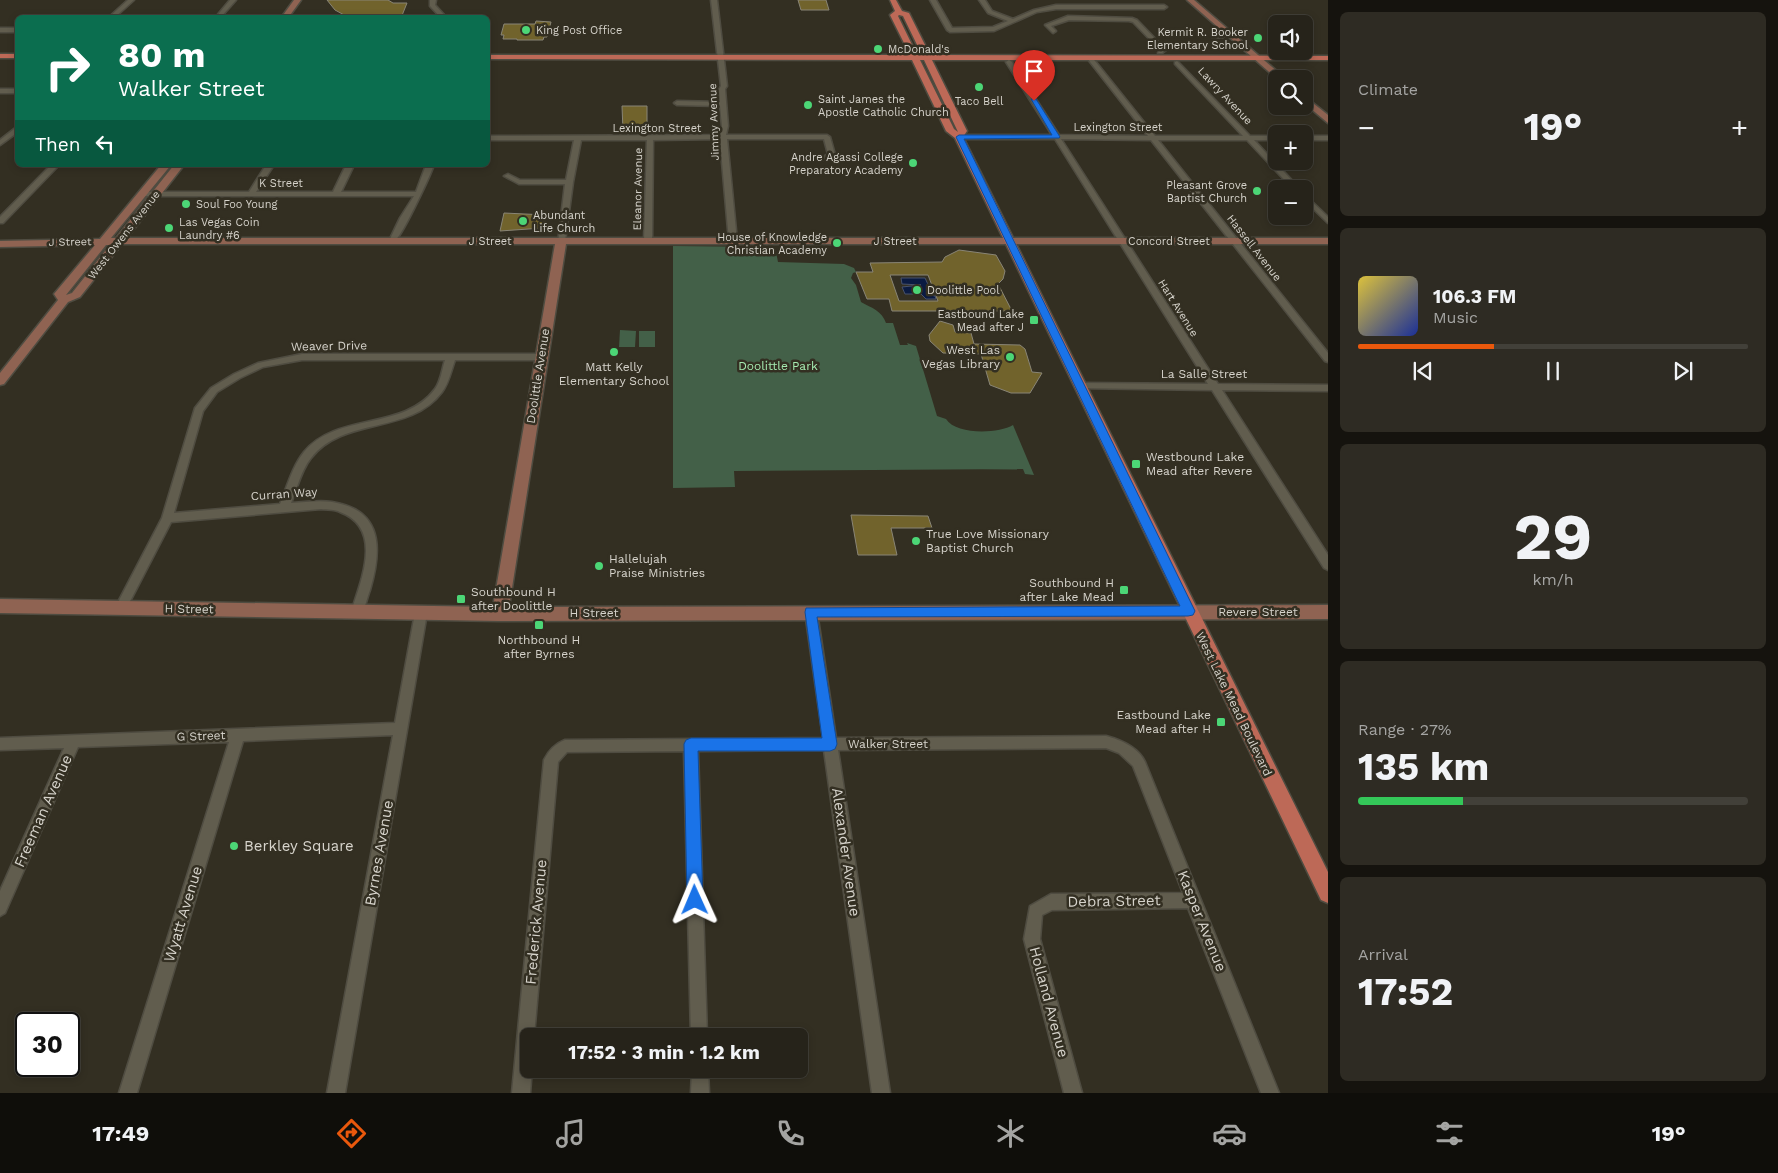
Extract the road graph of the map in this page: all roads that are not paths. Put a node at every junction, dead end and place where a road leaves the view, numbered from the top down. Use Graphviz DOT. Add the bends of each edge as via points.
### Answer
graph roads {
  1 [pos="131,0"];
  2 [pos="233,0"];
  3 [pos="298,0"];
  4 [pos="433,0"];
  5 [pos="714,0"];
  6 [pos="893,0"];
  7 [pos="933,0"];
  8 [pos="982,0"];
  9 [pos="1060,0"];
  10 [pos="1108,0"];
  11 [pos="1157,0"];
  12 [pos="1190,0"];
  13 [pos="1114,6"];
  14 [pos="1065,7"];
  15 [pos="898,12"];
  16 [pos="114,15"];
  17 [pos="219,15"];
  18 [pos="286,15"];
  19 [pos="442,15"];
  20 [pos="1013,21"];
  21 [pos="0,30"];
  22 [pos="15,30"];
  23 [pos="1053,30"];
  24 [pos="1216,38"];
  25 [pos="1233,38"];
  26 [pos="1160,52"];
  27 [pos="0,56"];
  28 [pos="15,56"];
  29 [pos="490,57"];
  30 [pos="803,57"];
  31 [pos="1038,57"];
  32 [pos="1328,58"];
  33 [pos="916,59"];
  34 [pos="929,59"];
  35 [pos="721,60"];
  36 [pos="1091,60"];
  37 [pos="1259,60"];
  38 [pos="0,61"];
  39 [pos="15,61"];
  40 [pos="490,62"];
  41 [pos="768,62"];
  42 [pos="1009,62"];
  43 [pos="1177,62"];
  44 [pos="1328,63"];
  45 [pos="1271,70"];
  46 [pos="0,91"];
  47 [pos="15,91"];
  48 [pos="936,102"];
  49 [pos="677,103"];
  50 [pos="724,104"];
  51 [pos="1313,107"];
  52 [pos="955,113"];
  53 [pos="1328,120"];
  54 [pos="15,130"];
  55 [pos="723,137"];
  56 [pos="959,137"];
  57 [pos="1056,137"];
  58 [pos="1152,137"];
  59 [pos="490,138"];
  60 [pos="578,138"];
  61 [pos="650,138"];
  62 [pos="1248,138"];
  63 [pos="1268,138"];
  64 [pos="1313,138"];
  65 [pos="1328,138"];
  66 [pos="0,143"];
  67 [pos="824,159"];
  68 [pos="53,167"];
  69 [pos="164,167"];
  70 [pos="177,167"];
  71 [pos="269,167"];
  72 [pos="349,167"];
  73 [pos="429,167"];
  74 [pos="508,176"];
  75 [pos="1288,180"];
  76 [pos="569,182"];
  77 [pos="142,194"];
  78 [pos="156,194"];
  79 [pos="251,194"];
  80 [pos="336,194"];
  81 [pos="419,194"];
  82 [pos="1313,205"];
  83 [pos="0,221"];
  84 [pos="1328,221"];
  85 [pos="1010,240"];
  86 [pos="119,241"];
  87 [pos="393,241"];
  88 [pos="561,241"];
  89 [pos="648,241"];
  90 [pos="734,241"];
  91 [pos="1122,241"];
  92 [pos="1235,241"];
  93 [pos="104,242"];
  94 [pos="1328,242"];
  95 [pos="0,244"];
  96 [pos="64,300"];
  97 [pos="451,357"];
  98 [pos="541,357"];
  99 [pos="1328,359"];
  100 [pos="0,381"];
  101 [pos="1080,386"];
  102 [pos="1215,387"];
  103 [pos="1328,388"];
  104 [pos="284,507"];
  105 [pos="167,518"];
  106 [pos="1328,565"];
  107 [pos="0,606"];
  108 [pos="121,608"];
  109 [pos="1188,611"];
  110 [pos="357,612"];
  111 [pos="811,612"];
  112 [pos="1328,612"];
  113 [pos="421,613"];
  114 [pos="500,614"];
  115 [pos="401,729"];
  116 [pos="238,735"];
  117 [pos="74,741"];
  118 [pos="0,744"];
  119 [pos="691,744"];
  120 [pos="830,744"];
  121 [pos="556,752"];
  122 [pos="1129,752"];
  123 [pos="1328,893"];
  124 [pos="1194,900"];
  125 [pos="0,908"];
  126 [pos="1035,911"];
  127 [pos="699,1028"];
  128 [pos="700,1078"];
  129 [pos="128,1093"];
  130 [pos="336,1093"];
  131 [pos="521,1093"];
  132 [pos="700,1093"];
  133 [pos="881,1093"];
  134 [pos="1073,1093"];
  135 [pos="1270,1093"];
  1 -- 16 [label="street"];
  2 -- 17 [label="street"];
  3 -- 18 [label="street"];
  4 -- 19 [label="street" via="432,5"];
  5 -- 35 [label="street, Jimmy Avenue"];
  6 -- 15 [label="main road, West Lake Mead Boulevard"];
  7 -- 20 [label="street" via="950,30 987,30"];
  8 -- 20 [label="street" via="990,12"];
  9 -- 14 [label="street"];
  10 -- 13 [label="street"];
  11 -- 13 [label="street" via="1164,6"];
  12 -- 25 [label="street"];
  13 -- 14 [label="street"];
  14 -- 20 [label="street" via="1044,9"];
  15 -- 33 [label="main road, West Lake Mead Boulevard" via="894,15"];
  15 -- 34 [label="main road, West Lake Mead Boulevard" via="906,15"];
  21 -- 22 [label="street"];
  23 -- 26 [label="street" via="1048,25 1068,18 1129,18 1163,50"];
  24 -- 25 [label="street"];
  25 -- 37 [label="street"];
  27 -- 28 [label="main road"];
  29 -- 35 [label="main road"];
  30 -- 33 [label="main road"];
  30 -- 35 [label="main road"];
  30 -- 41 [label="main road"];
  31 -- 34 [label="main road"];
  31 -- 36 [label="main road"];
  31 -- 42 [label="main road"];
  32 -- 37 [label="main road"];
  33 -- 34 [label="main road"];
  33 -- 41 [label="main road"];
  33 -- 48 [label="main road, West Lake Mead Boulevard"];
  34 -- 42 [label="main road"];
  34 -- 52 [label="main road, West Lake Mead Boulevard"];
  35 -- 40 [label="main road"];
  35 -- 41 [label="main road"];
  35 -- 50 [label="street, Jimmy Avenue"];
  36 -- 37 [label="main road"];
  36 -- 42 [label="main road"];
  36 -- 43 [label="main road"];
  36 -- 58 [label="street, Hassell Avenue"];
  37 -- 43 [label="main road"];
  37 -- 44 [label="main road"];
  37 -- 45 [label="street"];
  38 -- 39 [label="main road"];
  42 -- 57 [label="street, Hart Avenue"];
  43 -- 62 [label="street, Lawry Avenue"];
  46 -- 47 [label="street"];
  48 -- 52 [label="main road"];
  48 -- 56 [label="main road, West Lake Mead Boulevard" via="950,131"];
  49 -- 50 [label="street"];
  50 -- 55 [label="street, Jimmy Avenue"];
  51 -- 53 [label="street"];
  52 -- 56 [label="main road, West Lake Mead Boulevard" via="964,131"];
  54 -- 66 [label="street"];
  55 -- 61 [label="street, Lexington Street"];
  55 -- 67 [label="street, Lexington Street" via="828,137 832,155"];
  55 -- 90 [label="street, Jimmy Avenue"];
  56 -- 57 [label="street, Lexington Street"];
  56 -- 85 [label="main road, West Lake Mead Boulevard"];
  57 -- 58 [label="street, Lexington Street"];
  57 -- 91 [label="street, Hart Avenue"];
  58 -- 62 [label="street, Lexington Street"];
  58 -- 92 [label="street, Hassell Avenue"];
  59 -- 60 [label="street, Lexington Street"];
  60 -- 61 [label="street, Lexington Street"];
  60 -- 76 [label="street, Doolittle Avenue"];
  61 -- 89 [label="street, Eleanor Avenue"];
  62 -- 63 [label="street, Lexington Street"];
  62 -- 75 [label="street, Lawry Avenue"];
  64 -- 65 [label="street"];
  68 -- 83 [label="street"];
  69 -- 77 [label="street, West Owens Avenue"];
  70 -- 78 [label="street, West Owens Avenue"];
  71 -- 79 [label="street"];
  72 -- 80 [label="street"];
  73 -- 81 [label="street"];
  74 -- 76 [label="street" via="519,182"];
  76 -- 88 [label="street, Doolittle Avenue"];
  77 -- 78 [label="street, K Street"];
  77 -- 93 [label="street, West Owens Avenue"];
  78 -- 79 [label="street, K Street"];
  78 -- 86 [label="street, West Owens Avenue"];
  79 -- 80 [label="street, K Street"];
  80 -- 81 [label="street, K Street"];
  81 -- 87 [label="street"];
  82 -- 84 [label="street"];
  85 -- 90 [label="street, J Street"];
  85 -- 91 [label="street, Concord Street"];
  85 -- 101 [label="main road, West Lake Mead Boulevard"];
  86 -- 87 [label="street, J Street"];
  86 -- 93 [label="street, J Street"];
  86 -- 96 [label="street, West Owens Avenue" via="76,295"];
  87 -- 88 [label="street, J Street"];
  88 -- 89 [label="street, J Street"];
  88 -- 98 [label="street, Doolittle Avenue"];
  89 -- 90 [label="street, J Street"];
  91 -- 92 [label="street, Concord Street"];
  91 -- 102 [label="street, Hart Avenue"];
  92 -- 94 [label="street, Concord Street"];
  92 -- 99 [label="street, Hassell Avenue"];
  93 -- 95 [label="street, J Street"];
  93 -- 96 [label="street, West Owens Avenue" via="60,294"];
  96 -- 100 [label="street, West Owens Avenue"];
  97 -- 98 [label="street, Weaver Drive"];
  97 -- 104 [label="street" via="440,388 414,411 402,417 343,430 316,446 306,455"];
  97 -- 105 [label="street, Weaver Drive" via="302,358 261,365 237,376 214,390 198,410"];
  98 -- 114 [label="street, Doolittle Avenue"];
  101 -- 102 [label="street, La Salle Street"];
  101 -- 109 [label="main road, West Lake Mead Boulevard"];
  102 -- 103 [label="street, La Salle Street"];
  102 -- 106 [label="street, Hart Avenue"];
  104 -- 105 [label="street, Curran Way"];
  104 -- 110 [label="street, Curran Way" via="322,505 344,509 363,520 370,529 373,554"];
  105 -- 108 [label="street, Weaver Drive"];
  107 -- 108 [label="street, H Street"];
  108 -- 110 [label="street, H Street"];
  109 -- 111 [label="street, H Street"];
  109 -- 112 [label="street, Revere Street"];
  109 -- 123 [label="main road, West Lake Mead Boulevard"];
  110 -- 113 [label="street, H Street"];
  111 -- 114 [label="street, H Street"];
  111 -- 120 [label="street, Alexander Avenue"];
  113 -- 114 [label="street, H Street"];
  113 -- 115 [label="street, Byrnes Avenue"];
  115 -- 116 [label="street, G Street"];
  115 -- 130 [label="street, Byrnes Avenue"];
  116 -- 117 [label="street, G Street"];
  116 -- 129 [label="street, Wyatt Avenue"];
  117 -- 118 [label="street, G Street"];
  117 -- 125 [label="street, Freeman Avenue"];
  119 -- 120 [label="street, Walker Street"];
  119 -- 121 [label="street, Walker Street" via="565,746"];
  119 -- 127 [label="street"];
  120 -- 122 [label="street, Walker Street" via="1106,742 1117,744"];
  120 -- 133 [label="street, Alexander Avenue"];
  121 -- 131 [label="street, Frederick Avenue" via="551,760"];
  122 -- 124 [label="street, Kasper Avenue" via="1138,762"];
  124 -- 126 [label="street, Debra Street" via="1051,902"];
  124 -- 135 [label="street, Kasper Avenue"];
  126 -- 134 [label="street, Holland Avenue" via="1032,939"];
  128 -- 132 [label="street"];
}
